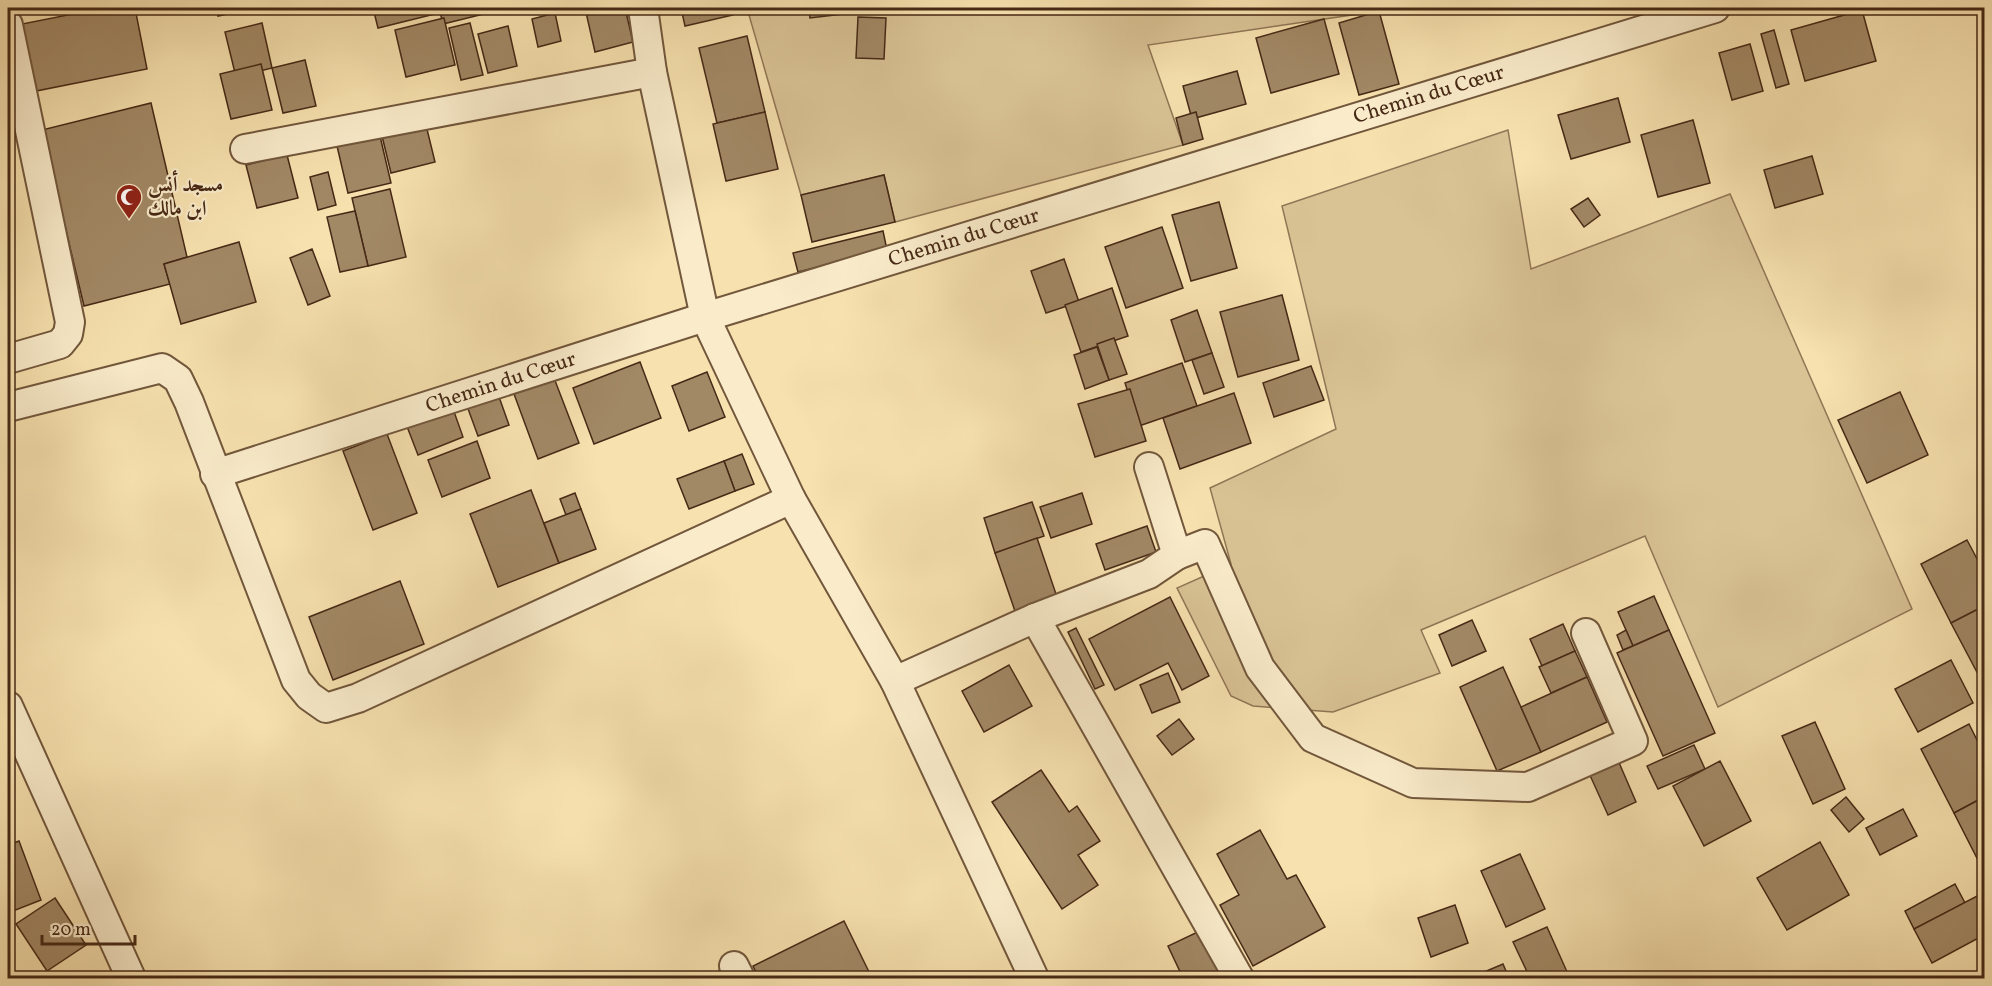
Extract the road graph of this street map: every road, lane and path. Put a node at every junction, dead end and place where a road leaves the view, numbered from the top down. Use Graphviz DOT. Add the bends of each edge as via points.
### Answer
graph roads {
  1 [pos="643,8"];
  2 [pos="1715,8"];
  3 [pos="8,25"];
  4 [pos="652,72"];
  5 [pos="245,149"];
  6 [pos="705,317"];
  7 [pos="8,359"];
  8 [pos="8,407"];
  9 [pos="1149,467"];
  10 [pos="215,474"];
  11 [pos="791,499"];
  12 [pos="1177,555"];
  13 [pos="1035,618"];
  14 [pos="1586,633"];
  15 [pos="895,681"];
  16 [pos="8,706"];
  17 [pos="131,978"];
  18 [pos="1034,978"];
  19 [pos="1239,978"];
  1 -- 4 [label="street"];
  2 -- 6 [label="street, Chemin du Cœur"];
  3 -- 7 [label="street" via="70,322 68,334 60,344"];
  4 -- 5 [label="street"];
  4 -- 6 [label="street"];
  6 -- 10 [label="street, Chemin du Cœur"];
  6 -- 11 [label="street"];
  8 -- 10 [label="street" via="162,368 178,379"];
  9 -- 12 [label="street"];
  10 -- 11 [label="street" via="296,680 326,708 358,698"];
  11 -- 15 [label="street"];
  12 -- 13 [label="street" via="1149,574"];
  12 -- 14 [label="street" via="1205,543 1260,668 1313,738 1413,783 1528,787 1633,741"];
  13 -- 15 [label="street"];
  13 -- 19 [label="street"];
  15 -- 18 [label="street"];
  16 -- 17 [label="street"];
}
